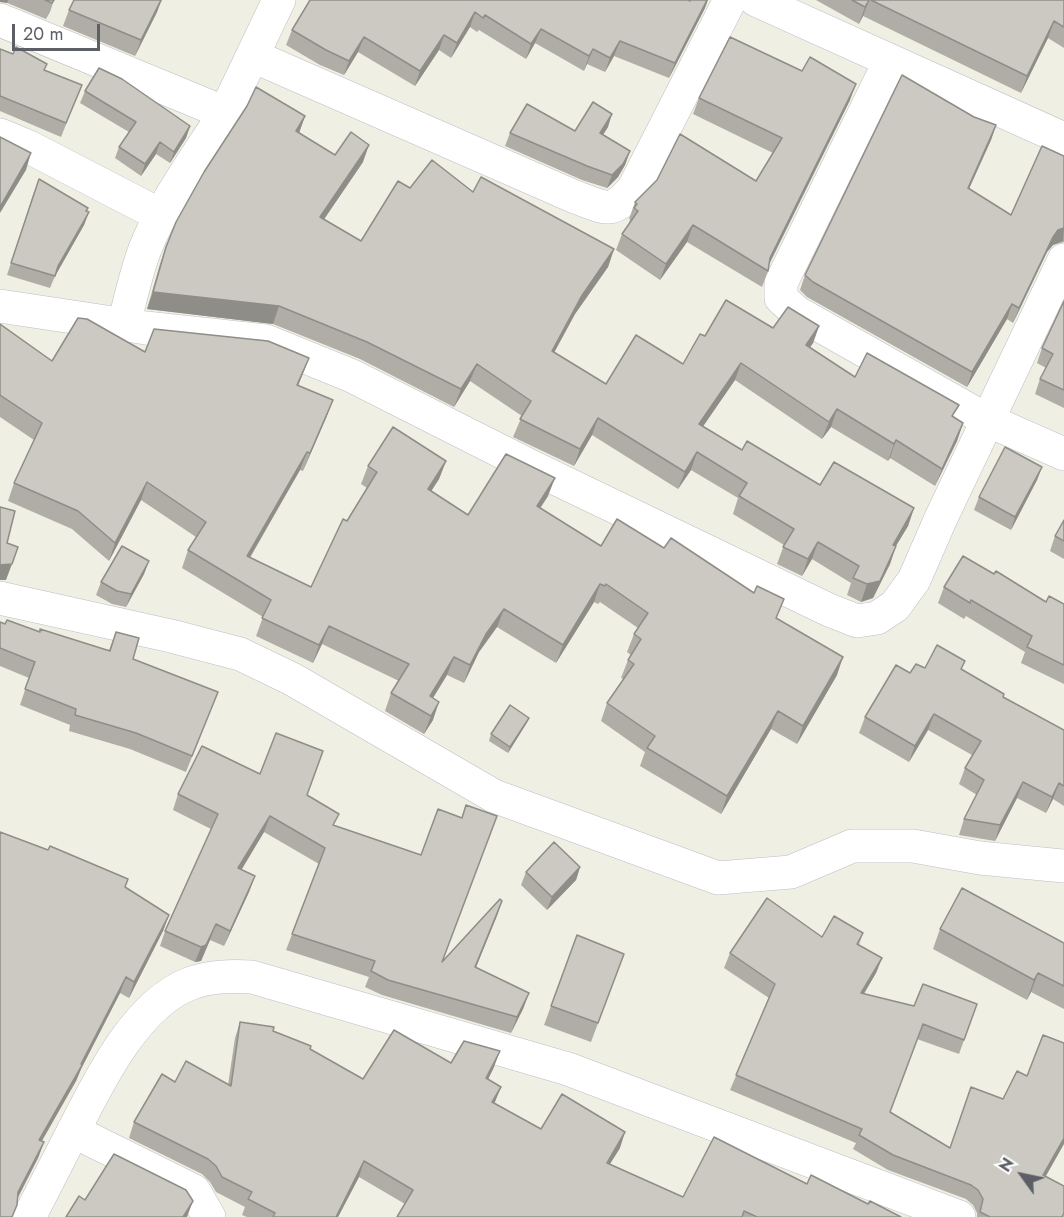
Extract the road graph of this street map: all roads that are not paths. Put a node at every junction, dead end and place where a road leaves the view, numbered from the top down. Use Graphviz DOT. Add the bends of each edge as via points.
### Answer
graph roads {
  1 [pos="279,0"];
  2 [pos="730,0"];
  3 [pos="756,0"];
  4 [pos="0,20"];
  5 [pos="253,56"];
  6 [pos="890,61"];
  7 [pos="225,113"];
  8 [pos="0,135"];
  9 [pos="1064,139"];
  10 [pos="162,216"];
  11 [pos="1064,260"];
  12 [pos="0,306"];
  13 [pos="124,325"];
  14 [pos="987,420"];
  15 [pos="1064,454"];
  16 [pos="0,598"];
  17 [pos="1064,866"];
  18 [pos="74,1131"];
  19 [pos="29,1217"];
  20 [pos="209,1217"];
  21 [pos="958,1217"];
  1 -- 5 [label="street"];
  2 -- 5 [label="street" via="634,188 613,208 575,197"];
  3 -- 6 [label="street"];
  4 -- 7 [label="street"];
  5 -- 7 [label="street"];
  6 -- 9 [label="street"];
  6 -- 14 [label="street" via="781,282 782,298 796,312"];
  7 -- 10 [label="street"];
  8 -- 10 [label="street"];
  10 -- 13 [label="street" via="146,248"];
  11 -- 14 [label="street"];
  12 -- 13 [label="street"];
  13 -- 14 [label="street" via="266,341 352,376 532,467 857,621 877,618 895,606 914,580"];
  14 -- 15 [label="street"];
  16 -- 17 [label="street" via="240,654 292,679 494,796 718,878 791,872 852,846 913,846 980,858"];
  18 -- 19 [label="street"];
  18 -- 20 [label="street" via="194,1191"];
  18 -- 21 [label="street" via="107,1065 162,999 188,984 219,975 252,977 568,1069"];
}
